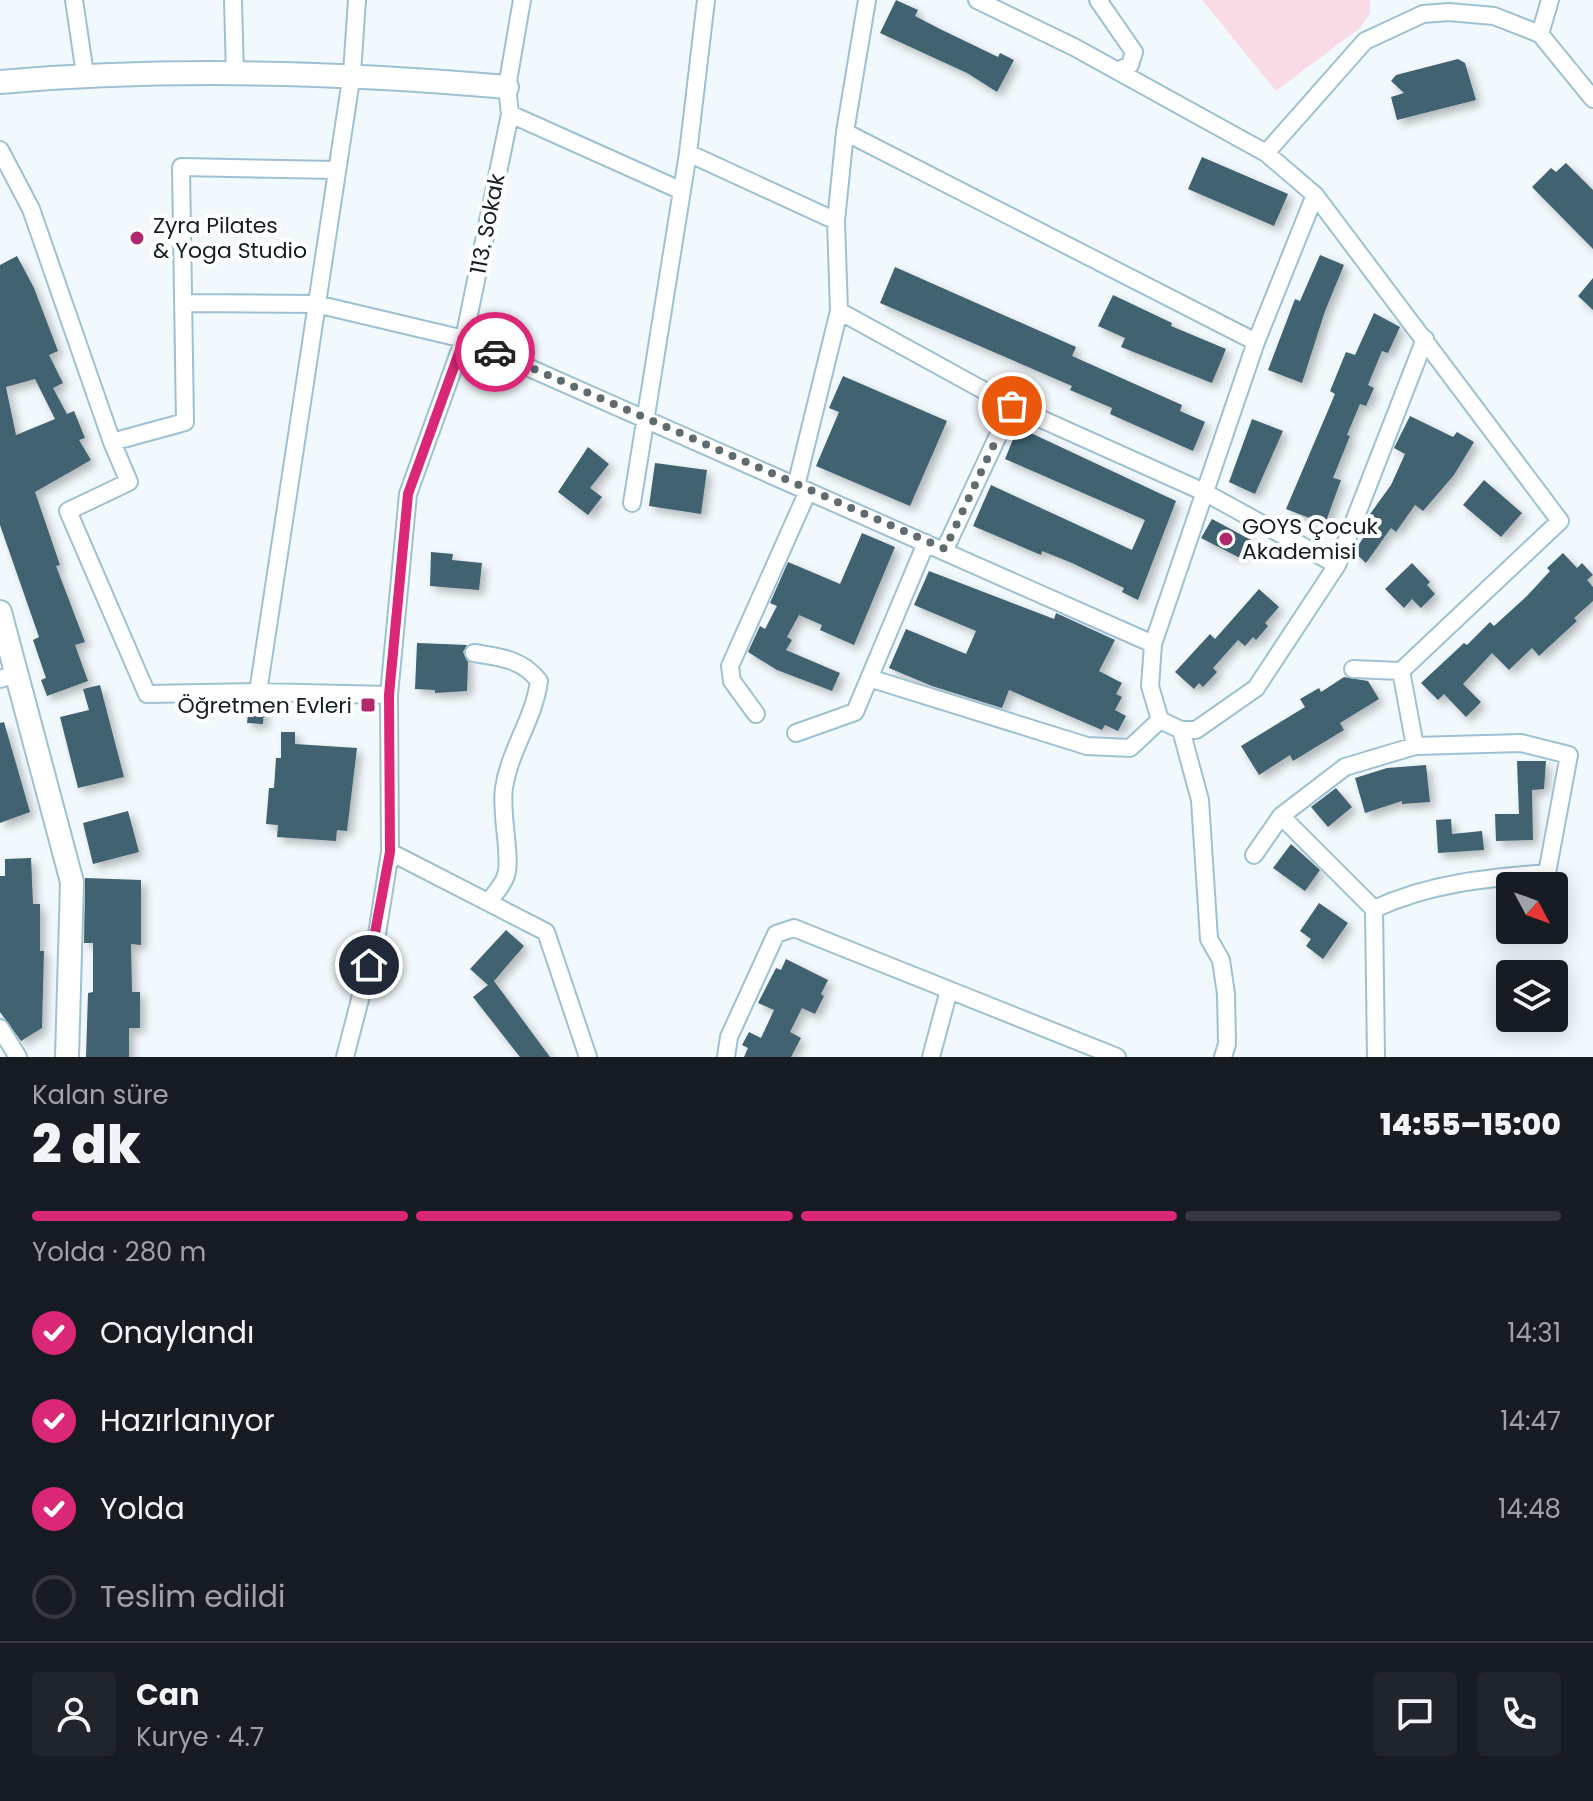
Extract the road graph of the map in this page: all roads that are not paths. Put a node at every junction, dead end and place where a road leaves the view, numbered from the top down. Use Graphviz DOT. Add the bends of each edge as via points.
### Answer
graph roads {
  1 [pos="74,0"];
  2 [pos="233,0"];
  3 [pos="357,0"];
  4 [pos="522,0"];
  5 [pos="706,0"];
  6 [pos="867,0"];
  7 [pos="977,0"];
  8 [pos="1098,0"];
  9 [pos="1550,0"];
  10 [pos="1540,34"];
  11 [pos="1118,71"];
  12 [pos="352,73"];
  13 [pos="85,74"];
  14 [pos="235,74"];
  15 [pos="0,82"];
  16 [pos="507,87"];
  17 [pos="1593,99"];
  18 [pos="510,114"];
  19 [pos="845,132"];
  20 [pos="0,150"];
  21 [pos="688,153"];
  22 [pos="1266,153"];
  23 [pos="337,170"];
  24 [pos="682,191"];
  25 [pos="1315,195"];
  26 [pos="836,221"];
  27 [pos="186,303"];
  28 [pos="316,304"];
  29 [pos="839,311"];
  30 [pos="464,339"];
  31 [pos="1425,339"];
  32 [pos="1256,342"];
  33 [pos="1012,406"];
  34 [pos="647,418"];
  35 [pos="112,442"];
  36 [pos="802,488"];
  37 [pos="1204,492"];
  38 [pos="632,503"];
  39 [pos="926,543"];
  40 [pos="945,549"];
  41 [pos="1337,565"];
  42 [pos="0,612"];
  43 [pos="1153,644"];
  44 [pos="474,653"];
  45 [pos="1353,669"];
  46 [pos="1401,671"];
  47 [pos="8,677"];
  48 [pos="869,678"];
  49 [pos="258,692"];
  50 [pos="389,695"];
  51 [pos="756,714"];
  52 [pos="1160,720"];
  53 [pos="1181,730"];
  54 [pos="796,733"];
  55 [pos="1415,746"];
  56 [pos="1281,816"];
  57 [pos="390,852"];
  58 [pos="1254,855"];
  59 [pos="489,902"];
  60 [pos="1374,909"];
  61 [pos="949,990"];
  62 [pos="0,1028"];
  63 [pos="18,1057"];
  64 [pos="67,1057"];
  65 [pos="345,1057"];
  66 [pos="588,1057"];
  67 [pos="726,1057"];
  68 [pos="931,1057"];
  69 [pos="1117,1057"];
  70 [pos="1223,1057"];
  71 [pos="1376,1057"];
  1 -- 13 [label="street"];
  2 -- 14 [label="street"];
  3 -- 12 [label="street"];
  4 -- 16 [label="street, 113. Sokak"];
  5 -- 21 [label="street"];
  6 -- 19 [label="street"];
  7 -- 11 [label="street"];
  8 -- 11 [label="street" via="1134,52 1130,65"];
  9 -- 10 [label="street"];
  10 -- 17 [label="street"];
  10 -- 22 [label="street" via="1494,16 1423,14 1365,41"];
  11 -- 22 [label="street"];
  12 -- 14 [label="street"];
  12 -- 16 [label="street"];
  12 -- 23 [label="street"];
  13 -- 14 [label="street"];
  13 -- 15 [label="street"];
  16 -- 18 [label="street, 113. Sokak"];
  18 -- 24 [label="street"];
  18 -- 30 [label="street, 113. Sokak"];
  19 -- 26 [label="street"];
  19 -- 32 [label="street"];
  20 -- 35 [label="street" via="31,209"];
  21 -- 24 [label="street"];
  21 -- 26 [label="street"];
  22 -- 25 [label="street"];
  23 -- 27 [label="street" via="181,167"];
  23 -- 28 [label="street"];
  24 -- 34 [label="street"];
  25 -- 31 [label="street"];
  25 -- 32 [label="street"];
  26 -- 29 [label="street"];
  27 -- 28 [label="street"];
  27 -- 35 [label="street" via="185,422"];
  28 -- 30 [label="street"];
  28 -- 49 [label="street"];
  29 -- 33 [label="street"];
  29 -- 36 [label="street"];
  30 -- 34 [label="street"];
  30 -- 50 [label="street, 113. Sokak" via="408,494"];
  31 -- 41 [label="street"];
  31 -- 46 [label="street" via="1560,521"];
  32 -- 37 [label="street"];
  33 -- 37 [label="street"];
  33 -- 40 [label="street"];
  34 -- 36 [label="street"];
  34 -- 38 [label="street"];
  35 -- 49 [label="street" via="129,482 68,511 147,694"];
  36 -- 39 [label="street"];
  36 -- 51 [label="street" via="730,666 732,681"];
  37 -- 41 [label="street"];
  37 -- 43 [label="street"];
  39 -- 40 [label="street"];
  39 -- 48 [label="street"];
  40 -- 43 [label="street"];
  41 -- 53 [label="street" via="1256,688 1196,730"];
  42 -- 47 [label="street"];
  43 -- 52 [label="street" via="1150,686"];
  44 -- 59 [label="street" via="528,667 539,681 536,707 511,755 503,789 507,875"];
  45 -- 46 [label="street"];
  46 -- 55 [label="street"];
  47 -- 64 [label="street" via="72,882"];
  48 -- 52 [label="street" via="1087,746 1130,748"];
  48 -- 54 [label="street" via="855,712"];
  49 -- 50 [label="street"];
  50 -- 57 [label="street, 113. Sokak"];
  52 -- 53 [label="street"];
  53 -- 70 [label="street" via="1200,800 1209,939 1221,960 1226,994"];
  55 -- 56 [label="street" via="1345,767"];
  55 -- 60 [label="street" via="1521,743 1569,755 1547,873 1470,879 1405,895"];
  56 -- 58 [label="street"];
  56 -- 60 [label="street"];
  57 -- 59 [label="street"];
  57 -- 65 [label="street, 113. Sokak" via="377,934"];
  59 -- 66 [label="street" via="546,932"];
  60 -- 71 [label="street"];
  61 -- 67 [label="street" via="794,928 776,934 729,1037"];
  61 -- 68 [label="street"];
  61 -- 69 [label="street"];
  62 -- 63 [label="street"];
}
